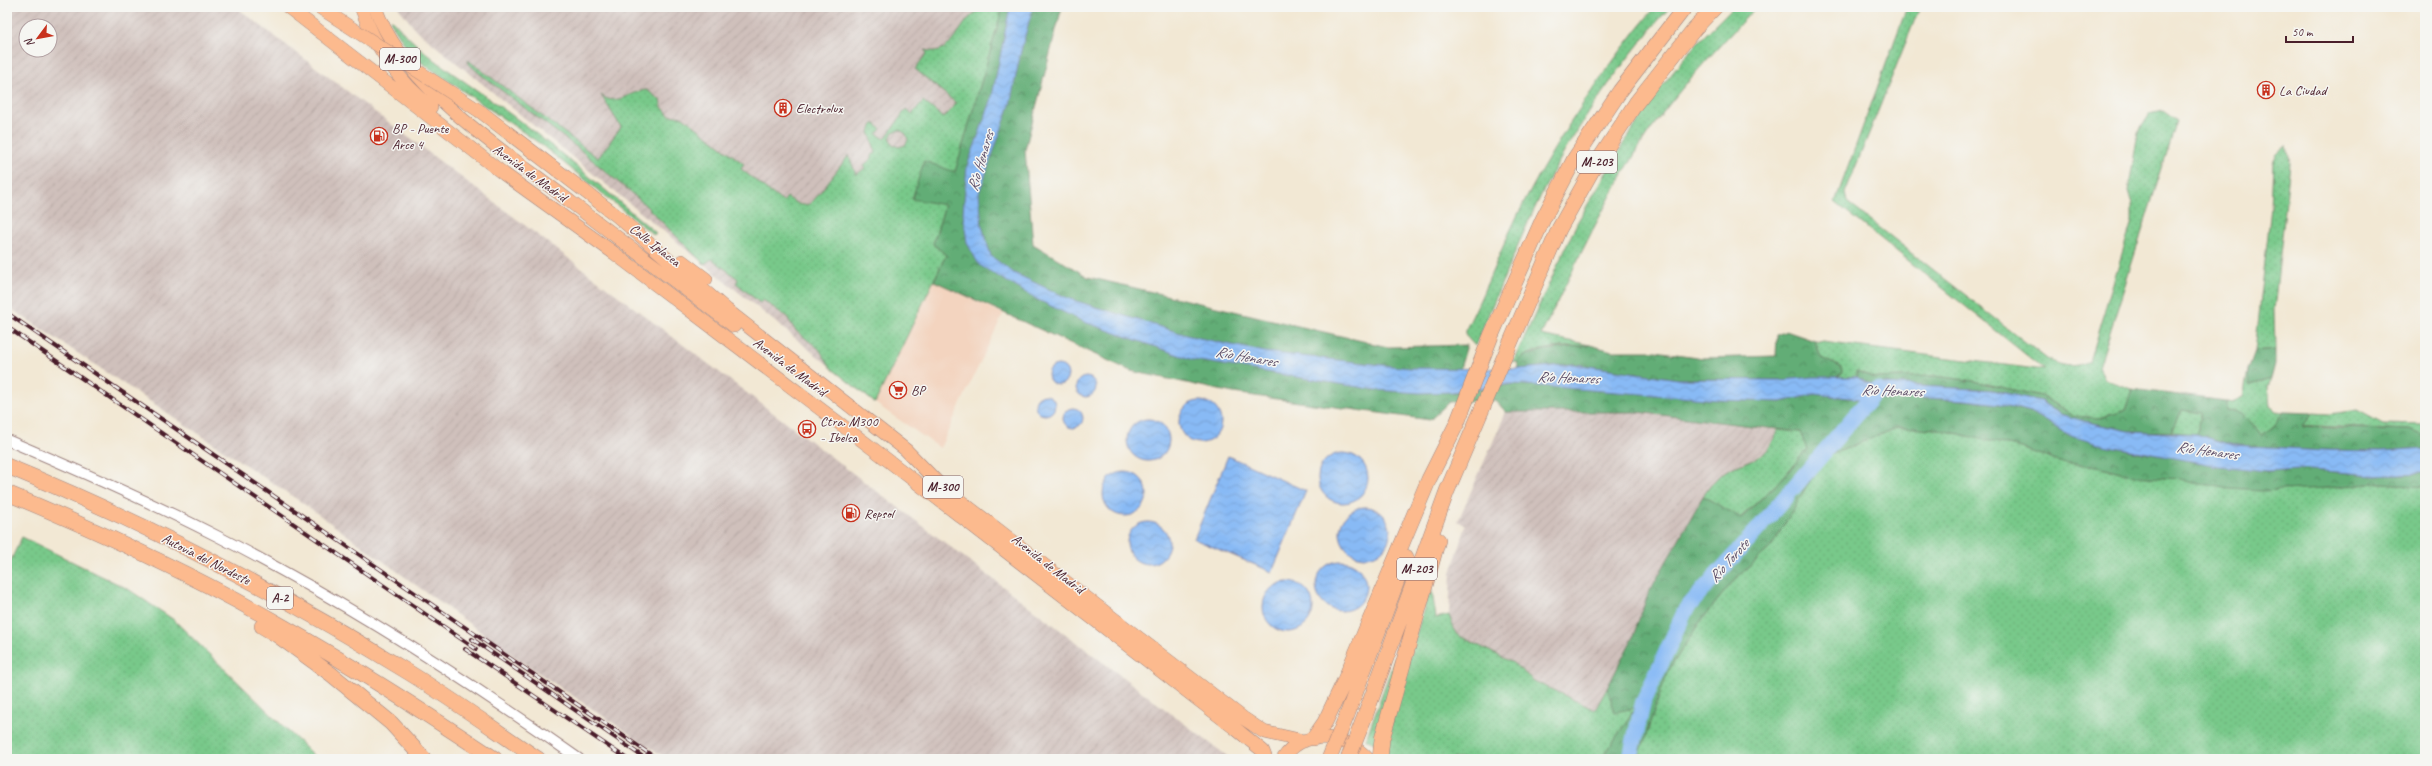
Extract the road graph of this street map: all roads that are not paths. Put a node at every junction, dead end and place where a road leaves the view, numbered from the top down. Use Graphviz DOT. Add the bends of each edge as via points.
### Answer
graph roads {
  1 [pos="288,7"];
  2 [pos="319,7"];
  3 [pos="361,7"];
  4 [pos="375,7"];
  5 [pos="1685,7"];
  6 [pos="1716,7"];
  7 [pos="616,216"];
  8 [pos="614,253"];
  9 [pos="706,279"];
  10 [pos="1454,429"];
  11 [pos="7,440"];
  12 [pos="1468,446"];
  13 [pos="7,466"];
  14 [pos="941,486"];
  15 [pos="7,493"];
  16 [pos="7,498"];
  17 [pos="1309,740"];
  18 [pos="424,759"];
  19 [pos="495,759"];
  20 [pos="538,759"];
  21 [pos="579,759"];
  22 [pos="1266,759"];
  23 [pos="1283,759"];
  24 [pos="1329,759"];
  25 [pos="1348,759"];
  26 [pos="1368,759"];
  27 [pos="1380,759"];
  1 -- 8 [label="main road, Avenida de Madrid / M-300" via="504,174"];
  2 -- 7 [label="main road, Avenida de Madrid / M-300, bridge" via="481,112"];
  3 -- 8 [label="main road" via="389,65 419,98"];
  4 -- 14 [label="main road, Calle Iplacea" via="402,58 430,90"];
  5 -- 10 [label="highway, M-203" via="1620,91 1575,158 1543,219 1491,336"];
  6 -- 12 [label="highway, M-203" via="1695,28 1636,103 1591,172 1559,229"];
  7 -- 9 [label="main road"];
  7 -- 14 [label="main road, Avenida de Madrid / M-300" via="727,310 906,450"];
  8 -- 22 [label="main road, Avenida de Madrid / M-300" via="1236,729 1263,751"];
  10 -- 17 [label="highway, M-203" via="1429,479 1326,722"];
  10 -- 24 [label="highway, M-203, bridge"];
  11 -- 21 [label="street" via="92,476 217,536 306,584 452,672"];
  12 -- 25 [label="highway, M-203, bridge" via="1447,491"];
  12 -- 27 [label="highway" via="1428,572 1382,738"];
  13 -- 20 [label="highway, Autovía del Nordeste / A-2" via="88,499 292,605 409,673"];
  14 -- 17 [label="main road, Avenida de Madrid / M-300" via="1243,718 1264,732"];
  15 -- 19 [label="highway, Autovía del Nordeste / A-2" via="77,522 282,626 422,711"];
  16 -- 18 [label="highway" via="194,590 277,635 391,723"];
  17 -- 23 [label="main road"];
  17 -- 26 [label="main road, M-300" via="1340,739 1359,749"];
}
